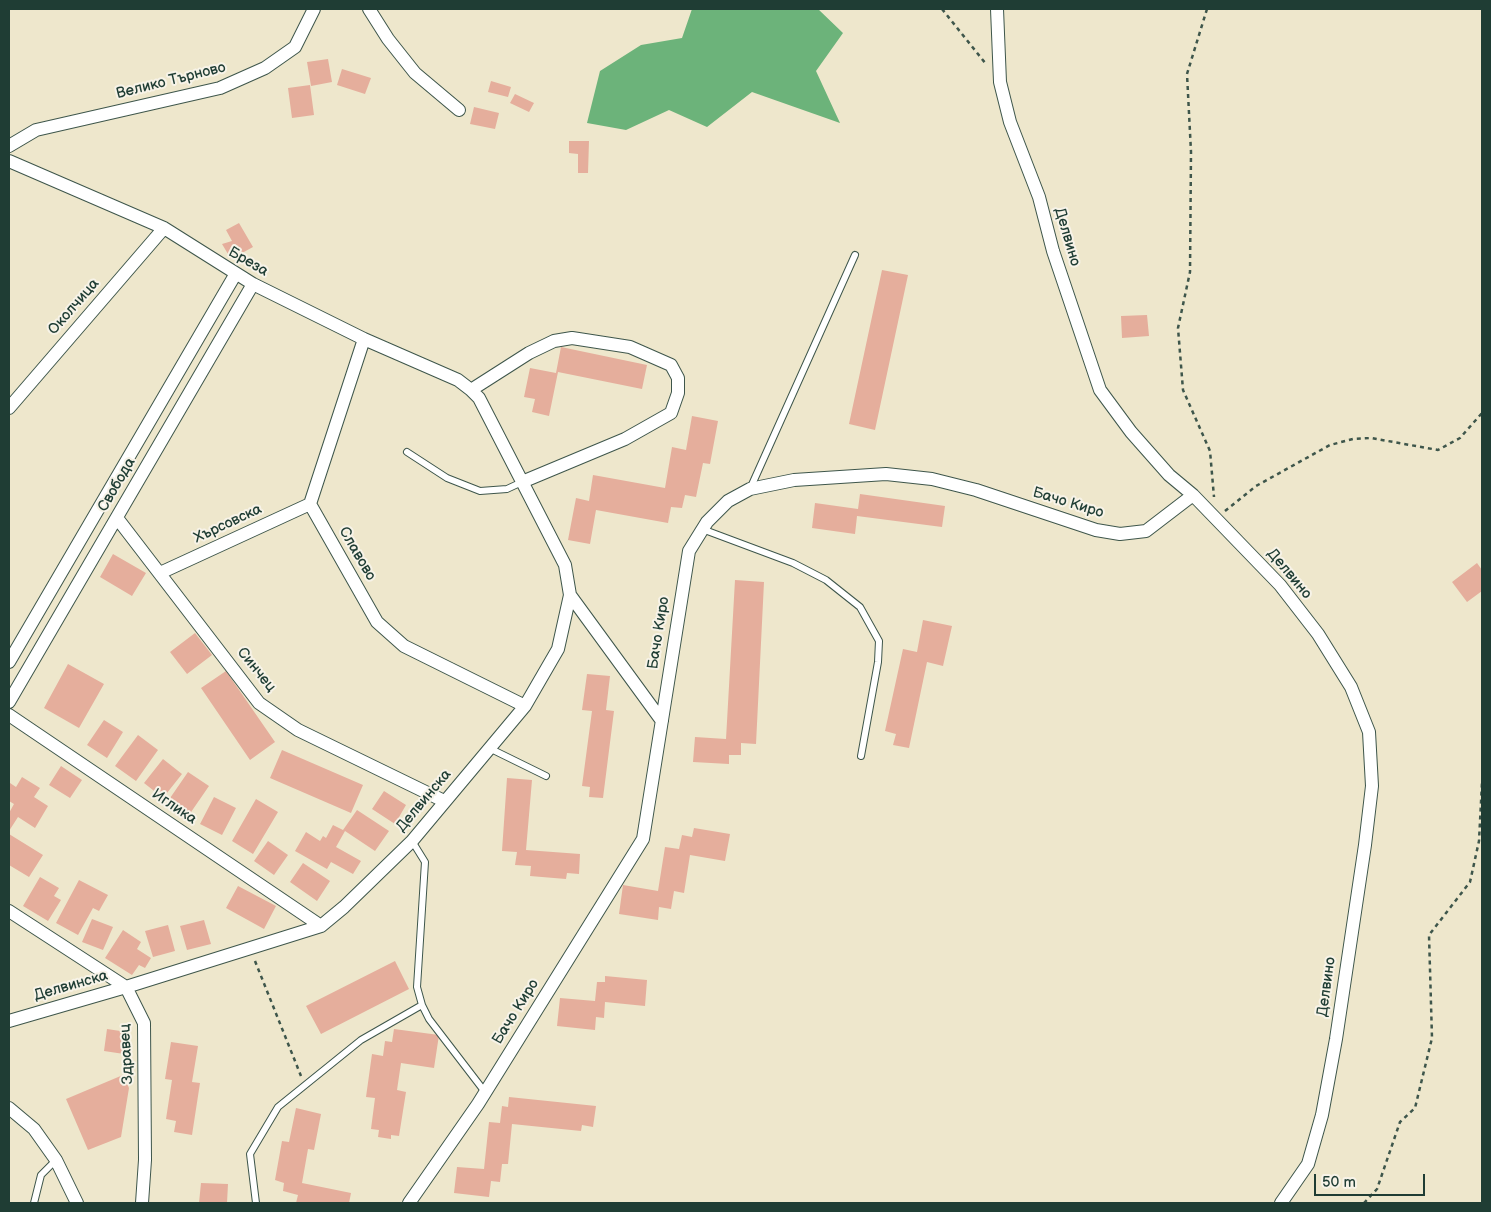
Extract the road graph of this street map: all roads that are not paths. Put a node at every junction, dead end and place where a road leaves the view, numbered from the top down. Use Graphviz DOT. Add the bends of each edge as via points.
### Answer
graph roads {
  1 [pos="314,9"];
  2 [pos="369,9"];
  3 [pos="996,9"];
  4 [pos="459,110"];
  5 [pos="9,146"];
  6 [pos="9,162"];
  7 [pos="164,228"];
  8 [pos="855,255"];
  9 [pos="235,274"];
  10 [pos="253,284"];
  11 [pos="364,339"];
  12 [pos="471,390"];
  13 [pos="9,408"];
  14 [pos="407,452"];
  15 [pos="522,482"];
  16 [pos="750,489"];
  17 [pos="1193,495"];
  18 [pos="310,504"];
  19 [pos="116,518"];
  20 [pos="702,529"];
  21 [pos="160,573"];
  22 [pos="570,594"];
  23 [pos="9,662"];
  24 [pos="9,702"];
  25 [pos="525,706"];
  26 [pos="9,715"];
  27 [pos="662,721"];
  28 [pos="489,748"];
  29 [pos="861,756"];
  30 [pos="546,776"];
  31 [pos="444,801"];
  32 [pos="412,841"];
  33 [pos="9,910"];
  34 [pos="321,926"];
  35 [pos="126,987"];
  36 [pos="422,1005"];
  37 [pos="9,1021"];
  38 [pos="485,1092"];
  39 [pos="9,1108"];
  40 [pos="56,1160"];
  41 [pos="34,1203"];
  42 [pos="77,1203"];
  43 [pos="142,1203"];
  44 [pos="256,1203"];
  45 [pos="409,1203"];
  46 [pos="1281,1203"];
  1 -- 5 [label="street, Велико Търново" via="295,47 265,68 220,88 36,130"];
  2 -- 4 [label="street" via="415,74"];
  3 -- 17 [label="street, Делвино" via="1000,82 1010,122 1039,197 1053,251 1100,390 1162,468"];
  6 -- 7 [label="street, Бреза"];
  7 -- 9 [label="street, Бреза"];
  7 -- 13 [label="street, Околчица"];
  8 -- 16 [label="lane"];
  9 -- 10 [label="street, Бреза"];
  9 -- 23 [label="street, Свобода"];
  10 -- 11 [label="street, Бреза"];
  10 -- 19 [label="street, Свобода"];
  11 -- 12 [label="street, Бреза" via="458,380"];
  11 -- 18 [label="street"];
  12 -- 15 [label="street, Делвинска" via="479,398"];
  12 -- 15 [label="street" via="528,352 554,341 572,338 630,347 671,365 678,378 678,393 671,413 625,440"];
  14 -- 15 [label="lane" via="447,478 480,491 507,488"];
  15 -- 22 [label="street, Делвинска" via="565,565"];
  16 -- 17 [label="street, Бачо Киро" via="794,480 886,474 932,479 976,490 1096,530 1120,534 1146,531"];
  16 -- 20 [label="street, Бачо Киро" via="728,501"];
  17 -- 46 [label="street, Делвино" via="1280,585 1318,634 1351,687 1369,732 1372,786 1365,846 1322,1115 1308,1164"];
  18 -- 21 [label="street, Хърсовска"];
  18 -- 25 [label="street, Славово" via="376,622 404,646"];
  19 -- 21 [label="street, Синчец"];
  19 -- 24 [label="street, Свобода"];
  20 -- 27 [label="street, Бачо Киро" via="689,551"];
  20 -- 29 [label="lane" via="794,563 826,580 860,608 879,640"];
  21 -- 31 [label="street, Синчец" via="259,703 298,730"];
  22 -- 25 [label="street, Делвинска" via="558,649"];
  22 -- 27 [label="street"];
  25 -- 28 [label="street, Делвинска"];
  26 -- 34 [label="street, Иглика"];
  27 -- 38 [label="street, Бачо Киро" via="643,839"];
  28 -- 30 [label="lane"];
  28 -- 31 [label="street, Делвинска"];
  31 -- 32 [label="street, Делвинска"];
  32 -- 34 [label="street, Делвинска"];
  32 -- 36 [label="lane" via="425,862 417,986"];
  33 -- 35 [label="street, Здравец"];
  34 -- 35 [label="street, Делвинска"];
  35 -- 37 [label="street, Делвинска"];
  35 -- 43 [label="street, Здравец" via="144,1022 145,1160"];
  36 -- 38 [label="lane" via="429,1019"];
  36 -- 44 [label="lane" via="361,1040 278,1107 250,1154"];
  38 -- 45 [label="street, Бачо Киро"];
  39 -- 40 [label="street" via="34,1129"];
  40 -- 41 [label="lane" via="41,1176"];
  40 -- 42 [label="street"];
}
